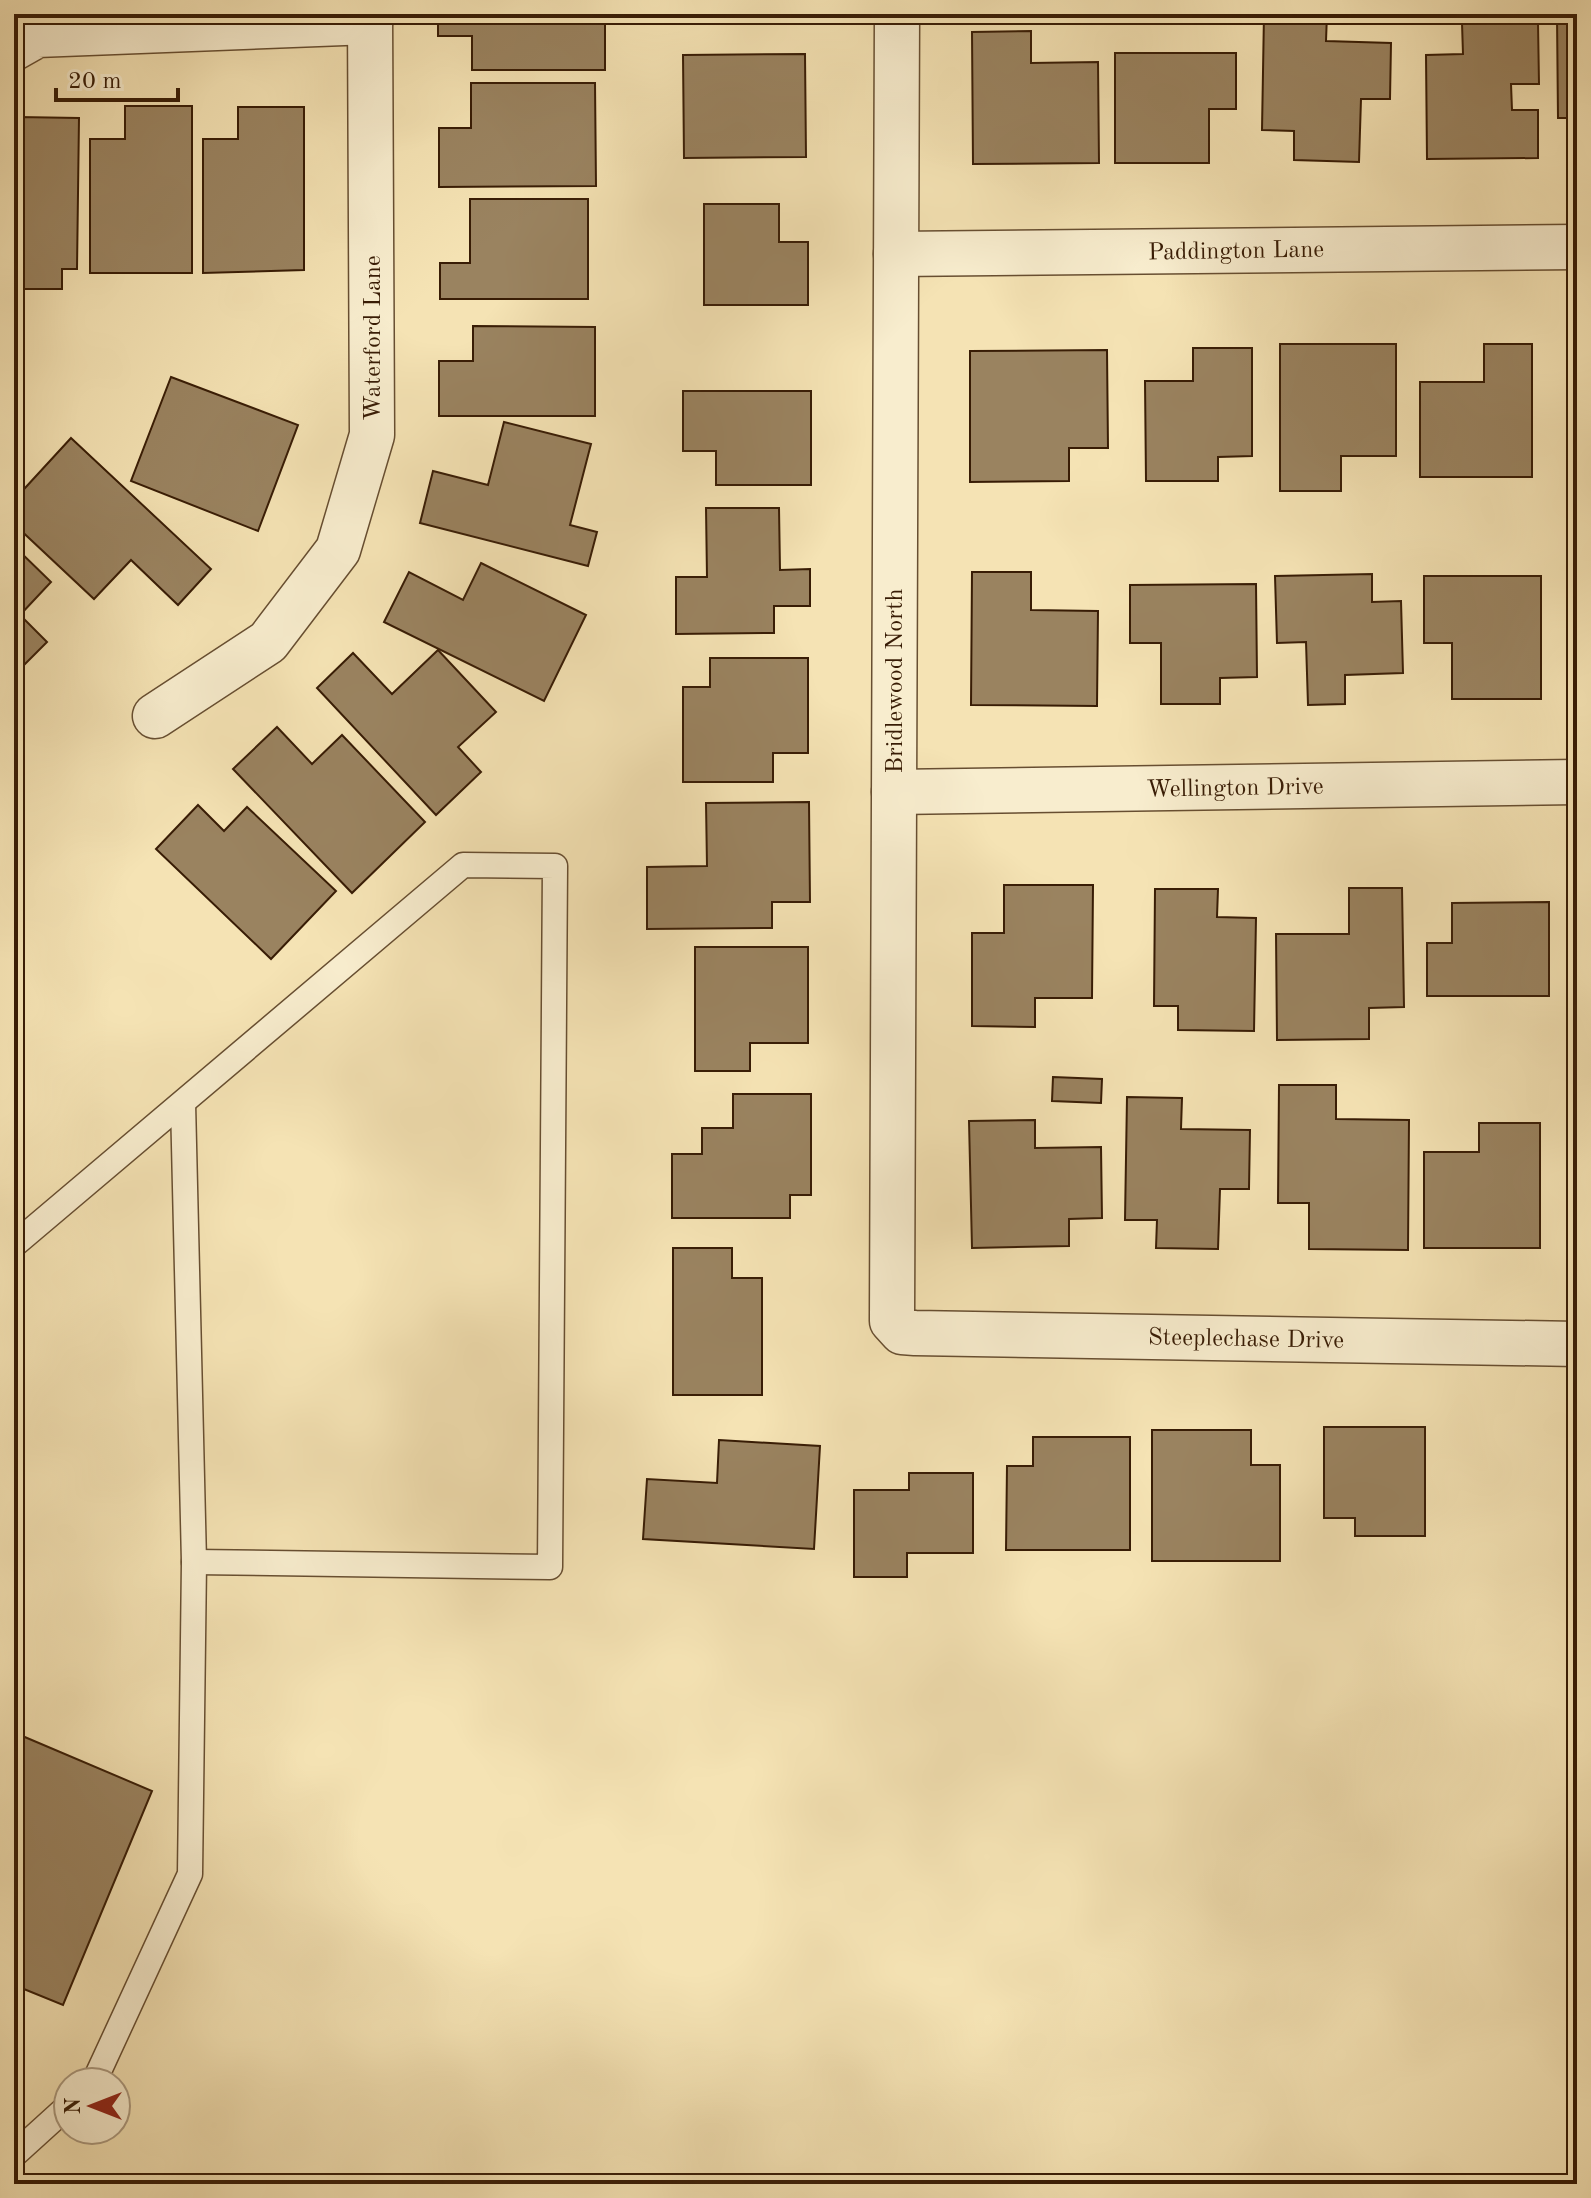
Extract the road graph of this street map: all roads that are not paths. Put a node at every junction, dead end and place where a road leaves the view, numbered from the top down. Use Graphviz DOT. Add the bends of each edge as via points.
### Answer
graph roads {
  1 [pos="897,14"];
  2 [pos="370,18"];
  3 [pos="22,34"];
  4 [pos="1577,247"];
  5 [pos="896,254"];
  6 [pos="155,716"];
  7 [pos="1577,782"];
  8 [pos="894,792"];
  9 [pos="183,1103"];
  10 [pos="14,1245"];
  11 [pos="915,1333"];
  12 [pos="1577,1344"];
  13 [pos="194,1562"];
  14 [pos="101,2066"];
  15 [pos="52,2121"];
  16 [pos="14,2155"];
  1 -- 5 [label="street, Bridlewood North"];
  2 -- 3 [label="street"];
  2 -- 6 [label="street, Waterford Lane" via="372,435 338,550 268,642"];
  4 -- 5 [label="street, Paddington Lane"];
  5 -- 8 [label="street, Bridlewood North"];
  7 -- 8 [label="street, Wellington Drive"];
  8 -- 11 [label="street, Bridlewood North" via="892,1321 902,1332"];
  9 -- 10 [label="lane"];
  9 -- 13 [label="lane"];
  9 -- 13 [label="lane" via="463,865 555,866 550,1567"];
  11 -- 12 [label="street, Steeplechase Drive"];
  13 -- 14 [label="lane" via="190,1874"];
  15 -- 16 [label="lane"];
}
